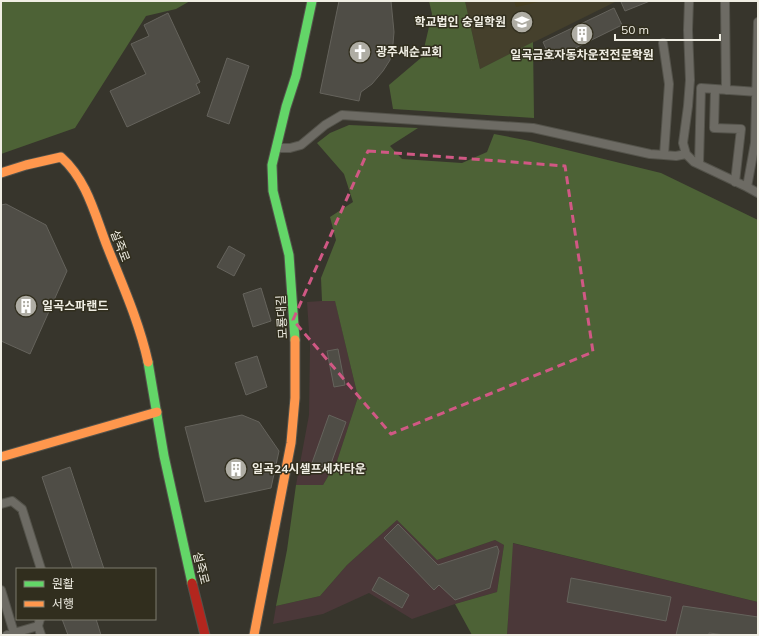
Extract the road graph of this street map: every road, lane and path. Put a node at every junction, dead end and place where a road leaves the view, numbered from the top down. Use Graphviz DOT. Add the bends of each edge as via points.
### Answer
graph roads {
  1 [pos="312,1"];
  2 [pos="689,1"];
  3 [pos="726,1"];
  4 [pos="758,22"];
  5 [pos="663,43"];
  6 [pos="715,89"];
  7 [pos="726,90"];
  8 [pos="758,92"];
  9 [pos="756,144"];
  10 [pos="275,148"];
  11 [pos="686,154"];
  12 [pos="664,155"];
  13 [pos="755,163"];
  14 [pos="699,164"];
  15 [pos="1,173"];
  16 [pos="735,182"];
  17 [pos="747,187"];
  18 [pos="758,193"];
  19 [pos="157,412"];
  20 [pos="1,457"];
  21 [pos="1,504"];
  22 [pos="41,568"];
  23 [pos="1,590"];
  24 [pos="39,623"];
  25 [pos="10,634"];
  26 [pos="41,635"];
  27 [pos="205,635"];
  28 [pos="254,635"];
  1 -- 10 [label="street, 모룡대길" via="296,76"];
  2 -- 11 [label="lane" via="690,80 683,143"];
  3 -- 7 [label="lane"];
  4 -- 8 [label="lane"];
  5 -- 12 [label="lane" via="669,84"];
  6 -- 7 [label="lane"];
  6 -- 14 [label="lane" via="702,88"];
  6 -- 16 [label="lane" via="714,128 741,129"];
  7 -- 8 [label="lane"];
  8 -- 9 [label="lane"];
  9 -- 13 [label="lane"];
  10 -- 12 [label="lane" via="290,148 301,144 342,115 533,128"];
  10 -- 28 [label="street, 모룡대길" via="272,165 273,191 289,255 292,282 295,398 291,443"];
  11 -- 12 [label="lane"];
  11 -- 14 [label="lane"];
  13 -- 17 [label="lane"];
  14 -- 16 [label="lane"];
  15 -- 19 [label="street, 설죽로" via="60,157 69,163 90,202 128,299 143,343"];
  16 -- 17 [label="lane"];
  17 -- 18 [label="lane"];
  19 -- 20 [label="street"];
  19 -- 27 [label="street, 설죽로" via="170,484"];
  21 -- 22 [label="lane" via="12,501 22,509"];
  23 -- 25 [label="lane"];
  24 -- 25 [label="lane"];
  24 -- 26 [label="lane"];
}
